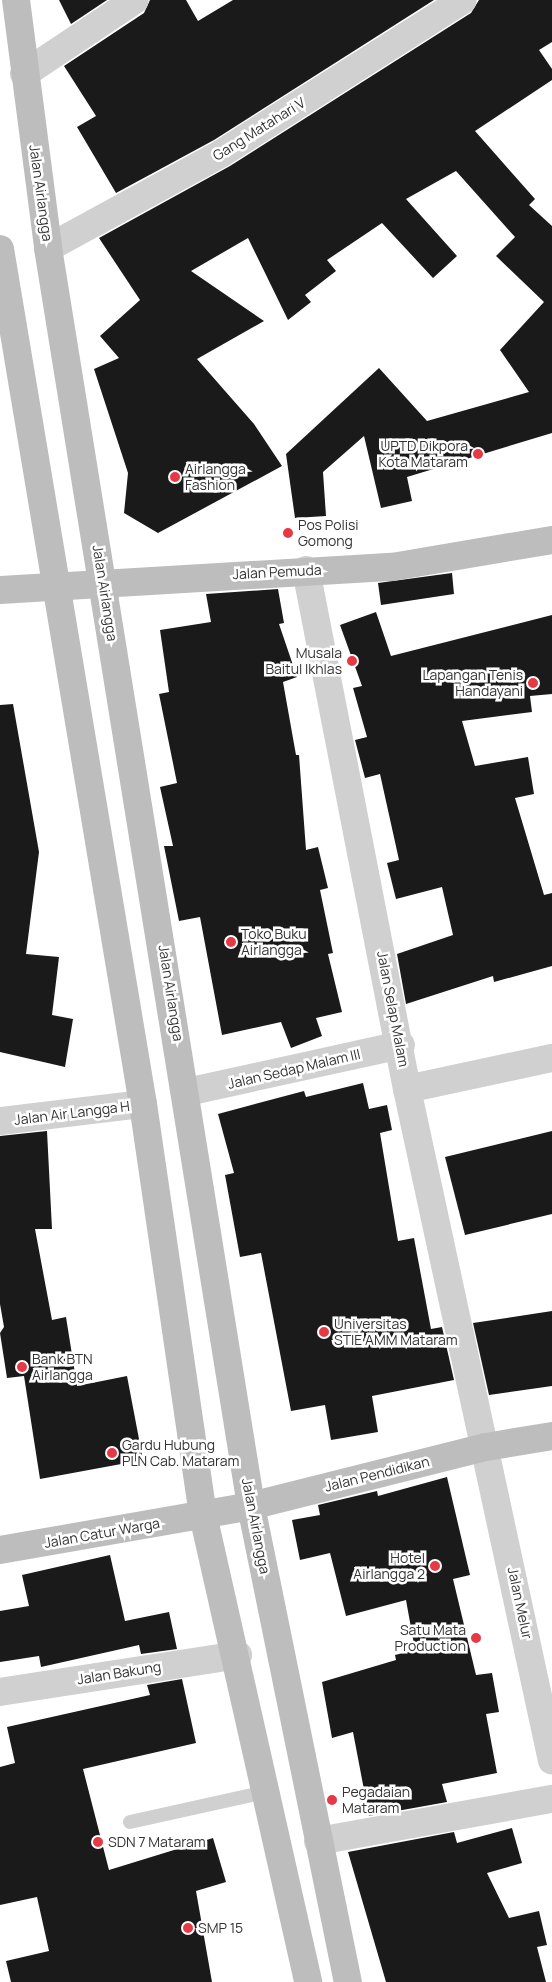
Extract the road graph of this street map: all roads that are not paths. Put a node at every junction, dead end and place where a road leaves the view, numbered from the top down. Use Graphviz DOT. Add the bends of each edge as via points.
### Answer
graph roads {
  1 [pos="16,0"];
  2 [pos="135,0"];
  3 [pos="463,0"];
  4 [pos="24,74"];
  5 [pos="48,248"];
  6 [pos="0,249"];
  7 [pos="552,540"];
  8 [pos="306,570"];
  9 [pos="104,583"];
  10 [pos="57,587"];
  11 [pos="0,590"];
  12 [pos="400,1045"];
  13 [pos="552,1058"];
  14 [pos="407,1089"];
  15 [pos="187,1092"];
  16 [pos="143,1104"];
  17 [pos="0,1121"];
  18 [pos="552,1436"];
  19 [pos="486,1447"];
  20 [pos="251,1506"];
  21 [pos="203,1515"];
  22 [pos="0,1550"];
  23 [pos="238,1655"];
  24 [pos="0,1692"];
  25 [pos="552,1761"];
  26 [pos="265,1792"];
  27 [pos="552,1799"];
  28 [pos="130,1822"];
  29 [pos="318,1841"];
  30 [pos="308,1982"];
  31 [pos="348,1982"];
  1 -- 4 [label="main road, Jalan Airlangga"];
  2 -- 4 [label="street"];
  3 -- 5 [label="street, Gang Matahari V" via="222,153"];
  4 -- 5 [label="main road, Jalan Airlangga"];
  5 -- 9 [label="main road, Jalan Airlangga"];
  6 -- 10 [label="main road"];
  7 -- 8 [label="main road, Jalan Pemuda" via="392,567"];
  8 -- 9 [label="main road, Jalan Pemuda"];
  8 -- 12 [label="street, Jalan Selap Malam"];
  9 -- 10 [label="main road, Jalan Pemuda"];
  9 -- 15 [label="main road, Jalan Airlangga"];
  10 -- 11 [label="main road, Jalan Pemuda"];
  10 -- 16 [label="main road"];
  12 -- 14 [label="street, Jalan Selap Malam"];
  12 -- 15 [label="street, Jalan Sedap Malam III"];
  13 -- 14 [label="street"];
  14 -- 19 [label="street, Jalan Selap Malam"];
  15 -- 20 [label="main road, Jalan Airlangga"];
  16 -- 17 [label="street, Jalan Air Langga H"];
  16 -- 21 [label="main road"];
  18 -- 19 [label="main road, Jalan Pendidikan"];
  19 -- 20 [label="main road, Jalan Pendidikan"];
  19 -- 25 [label="street, Jalan Melur"];
  20 -- 21 [label="main road, Jalan Pendidikan"];
  20 -- 29 [label="main road, Jalan Airlangga"];
  21 -- 22 [label="main road, Jalan Catur Warga"];
  21 -- 23 [label="main road"];
  23 -- 24 [label="street, Jalan Bakung"];
  23 -- 26 [label="main road"];
  26 -- 28 [label="lane"];
  26 -- 30 [label="main road"];
  27 -- 29 [label="street"];
  29 -- 31 [label="main road, Jalan Airlangga"];
}
